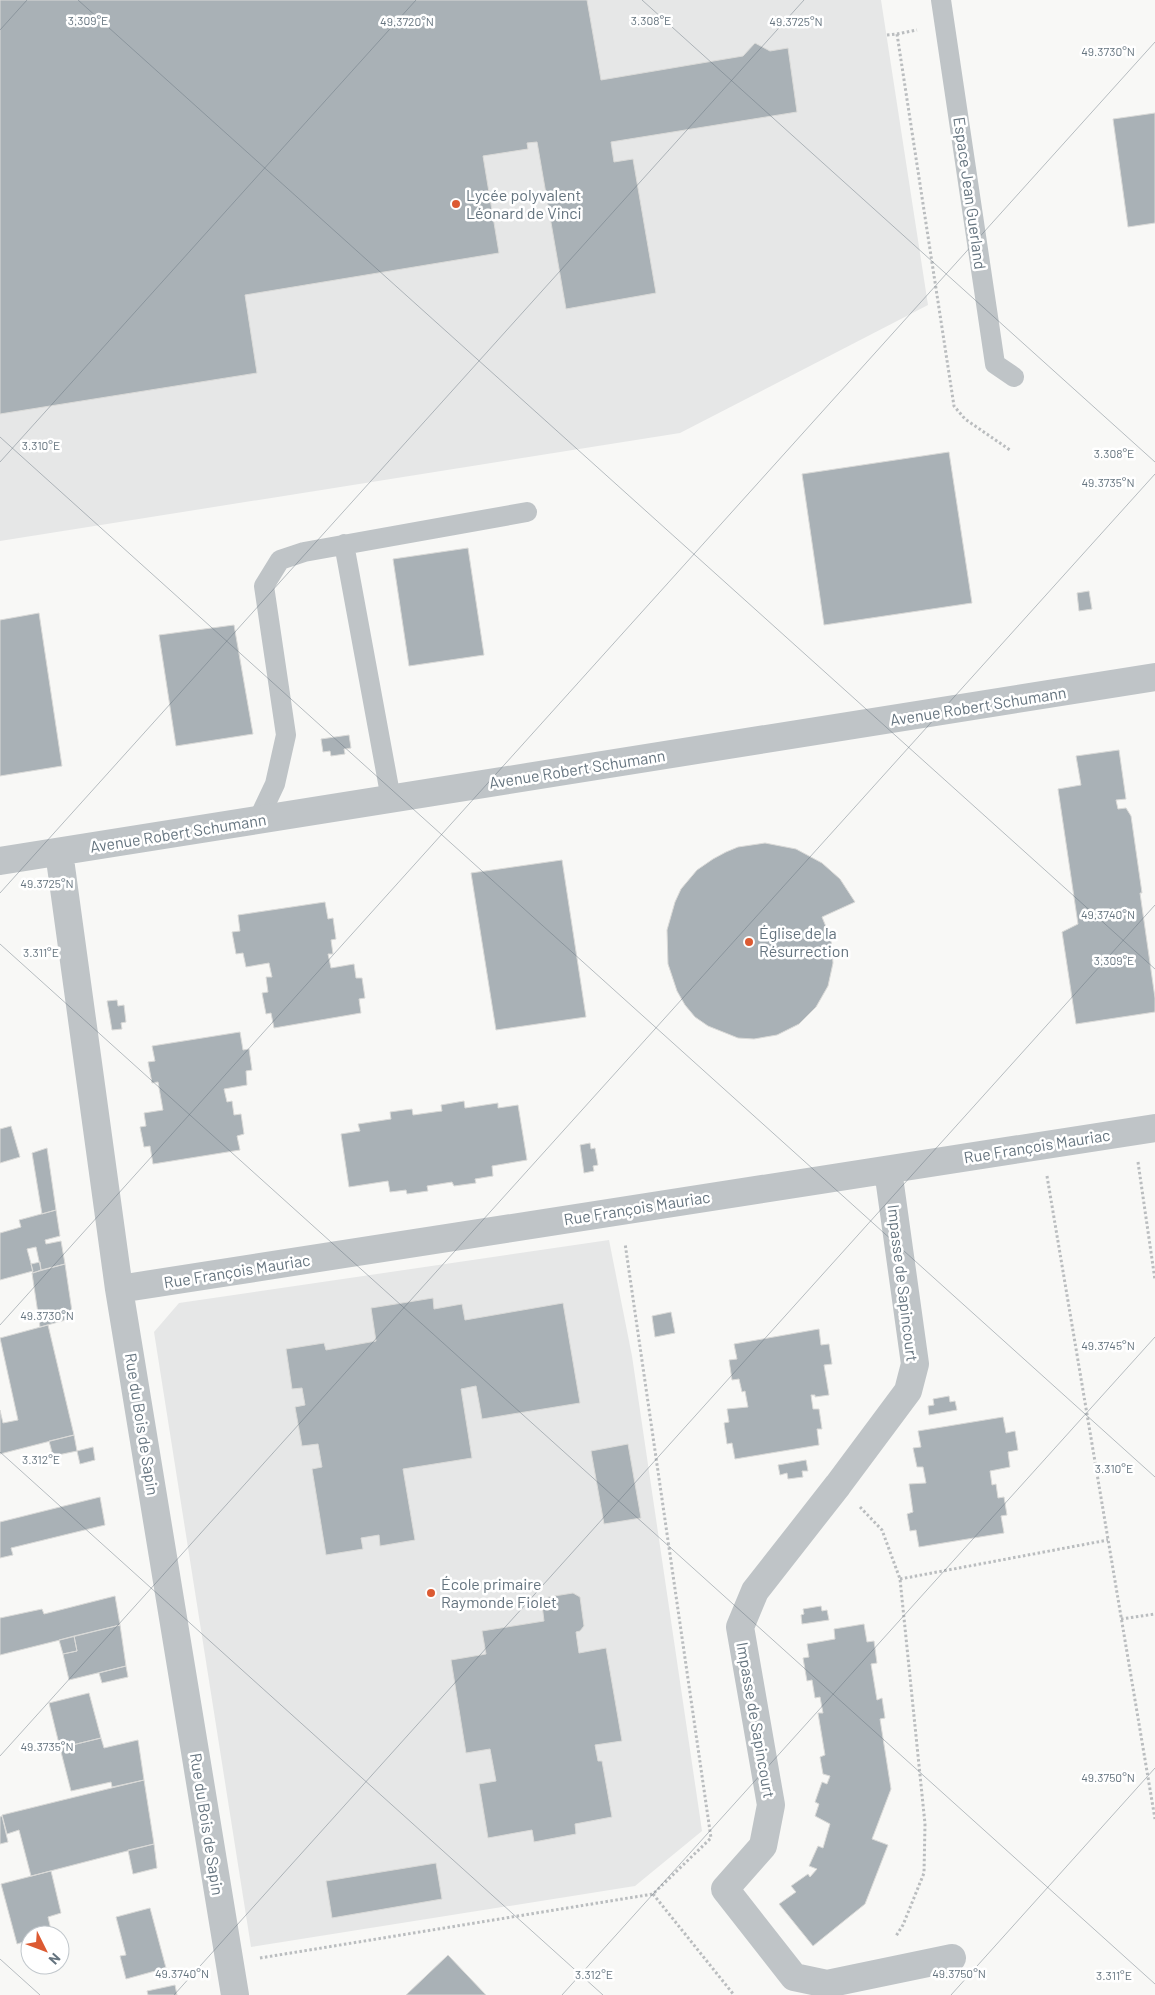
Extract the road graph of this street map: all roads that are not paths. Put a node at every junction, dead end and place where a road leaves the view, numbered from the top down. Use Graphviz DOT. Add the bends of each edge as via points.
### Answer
graph roads {
  1 [pos="941,0"];
  2 [pos="1014,377"];
  3 [pos="527,512"];
  4 [pos="344,544"];
  5 [pos="1155,677"];
  6 [pos="391,799"];
  7 [pos="258,820"];
  8 [pos="59,852"];
  9 [pos="0,861"];
  10 [pos="1144,1130"];
  11 [pos="888,1170"];
  12 [pos="119,1289"];
  13 [pos="952,1958"];
  14 [pos="235,1995"];
  1 -- 2 [label="lane, Espace Jean Guerland" via="995,364"];
  3 -- 4 [label="lane"];
  4 -- 6 [label="lane"];
  4 -- 7 [label="lane" via="280,560 264,586 286,735 275,784"];
  5 -- 6 [label="street, Avenue Robert Schumann"];
  6 -- 7 [label="street, Avenue Robert Schumann"];
  7 -- 8 [label="street, Avenue Robert Schumann"];
  8 -- 9 [label="street, Avenue Robert Schumann"];
  8 -- 12 [label="street, Rue du Bois de Sapin"];
  10 -- 11 [label="street, Rue François Mauriac"];
  11 -- 12 [label="street, Rue François Mauriac"];
  11 -- 13 [label="street, Impasse de Sapincourt" via="915,1364 908,1390 755,1591 740,1627 771,1804 763,1846 725,1889 794,1978 827,1984"];
  12 -- 14 [label="street, Rue du Bois de Sapin"];
}
